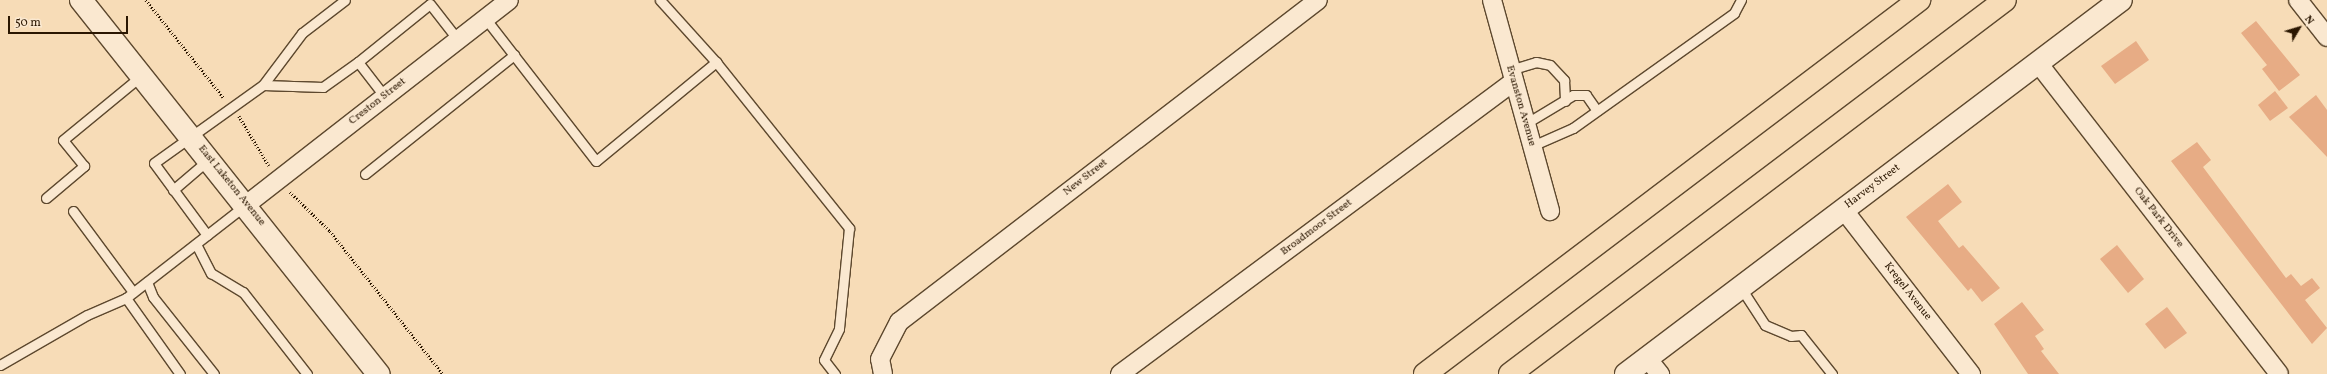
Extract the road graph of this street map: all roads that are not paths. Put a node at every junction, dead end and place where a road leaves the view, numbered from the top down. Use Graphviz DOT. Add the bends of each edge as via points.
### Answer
graph roads {
  1 [pos="81,0"];
  2 [pos="345,0"];
  3 [pos="509,0"];
  4 [pos="660,0"];
  5 [pos="1318,0"];
  6 [pos="1492,0"];
  7 [pos="1741,0"];
  8 [pos="1919,0"];
  9 [pos="2005,0"];
  10 [pos="2121,0"];
  11 [pos="2298,0"];
  12 [pos="429,2"];
  13 [pos="485,18"];
  14 [pos="2327,37"];
  15 [pos="458,40"];
  16 [pos="514,55"];
  17 [pos="358,62"];
  18 [pos="716,62"];
  19 [pos="2038,63"];
  20 [pos="141,76"];
  21 [pos="1512,76"];
  22 [pos="263,85"];
  23 [pos="385,97"];
  24 [pos="1565,101"];
  25 [pos="1597,111"];
  26 [pos="1525,124"];
  27 [pos="192,139"];
  28 [pos="1532,146"];
  29 [pos="209,159"];
  30 [pos="365,174"];
  31 [pos="173,190"];
  32 [pos="46,198"];
  33 [pos="246,205"];
  34 [pos="1843,209"];
  35 [pos="73,211"];
  36 [pos="1550,211"];
  37 [pos="207,235"];
  38 [pos="196,244"];
  39 [pos="147,282"];
  40 [pos="1740,287"];
  41 [pos="133,292"];
  42 [pos="126,298"];
  43 [pos="0,365"];
  44 [pos="1654,366"];
  45 [pos="180,374"];
  46 [pos="214,374"];
  47 [pos="308,374"];
  48 [pos="378,374"];
  49 [pos="835,374"];
  50 [pos="883,374"];
  51 [pos="1120,374"];
  52 [pos="1425,374"];
  53 [pos="1510,374"];
  54 [pos="1626,374"];
  55 [pos="1832,374"];
  56 [pos="1971,374"];
  57 [pos="2279,374"];
  1 -- 20 [label="street, East Laketon Avenue"];
  2 -- 22 [label="lane" via="302,33"];
  3 -- 13 [label="street, Creston Street"];
  4 -- 18 [label="lane"];
  5 -- 50 [label="street, New Street" via="899,322 880,359"];
  6 -- 21 [label="street, Evanston Avenue"];
  7 -- 25 [label="lane" via="1734,13"];
  8 -- 52 [label="highway"];
  9 -- 53 [label="highway"];
  10 -- 19 [label="street, Harvey Street"];
  11 -- 14 [label="street"];
  12 -- 15 [label="lane"];
  12 -- 17 [label="lane"];
  13 -- 15 [label="street, Creston Street"];
  13 -- 16 [label="lane"];
  15 -- 23 [label="street, Creston Street"];
  16 -- 18 [label="lane" via="596,161"];
  16 -- 30 [label="lane"];
  17 -- 22 [label="lane" via="323,86"];
  17 -- 23 [label="lane"];
  18 -- 49 [label="lane" via="849,228 839,329 824,360"];
  19 -- 34 [label="street, Harvey Street"];
  19 -- 57 [label="street, Oak Park Drive"];
  20 -- 27 [label="street, East Laketon Avenue"];
  20 -- 32 [label="lane" via="63,140 84,166"];
  21 -- 24 [label="lane" via="1536,62 1550,65 1564,80"];
  21 -- 26 [label="street, Evanston Avenue"];
  21 -- 51 [label="street, Broadmoor Street"];
  22 -- 27 [label="lane"];
  23 -- 33 [label="street, Creston Street"];
  24 -- 25 [label="lane" via="1573,95 1586,95"];
  24 -- 26 [label="lane"];
  25 -- 28 [label="lane" via="1557,138"];
  26 -- 28 [label="street, Evanston Avenue"];
  27 -- 29 [label="street, East Laketon Avenue"];
  27 -- 31 [label="lane" via="154,163"];
  28 -- 36 [label="street, Evanston Avenue"];
  29 -- 31 [label="lane"];
  29 -- 33 [label="street, East Laketon Avenue"];
  31 -- 37 [label="lane"];
  33 -- 37 [label="lane"];
  33 -- 48 [label="street, East Laketon Avenue"];
  34 -- 40 [label="street, Harvey Street"];
  34 -- 56 [label="street, Kregel Avenue"];
  35 -- 41 [label="lane"];
  37 -- 38 [label="lane"];
  38 -- 39 [label="lane"];
  38 -- 47 [label="lane" via="211,273 247,296"];
  39 -- 41 [label="lane"];
  39 -- 46 [label="lane" via="153,297"];
  40 -- 44 [label="street, Harvey Street"];
  40 -- 55 [label="lane" via="1764,325 1780,333 1801,335"];
  41 -- 42 [label="lane"];
  42 -- 43 [label="lane" via="87,316"];
  42 -- 45 [label="lane"];
  44 -- 54 [label="street, Harvey Street"];
}
